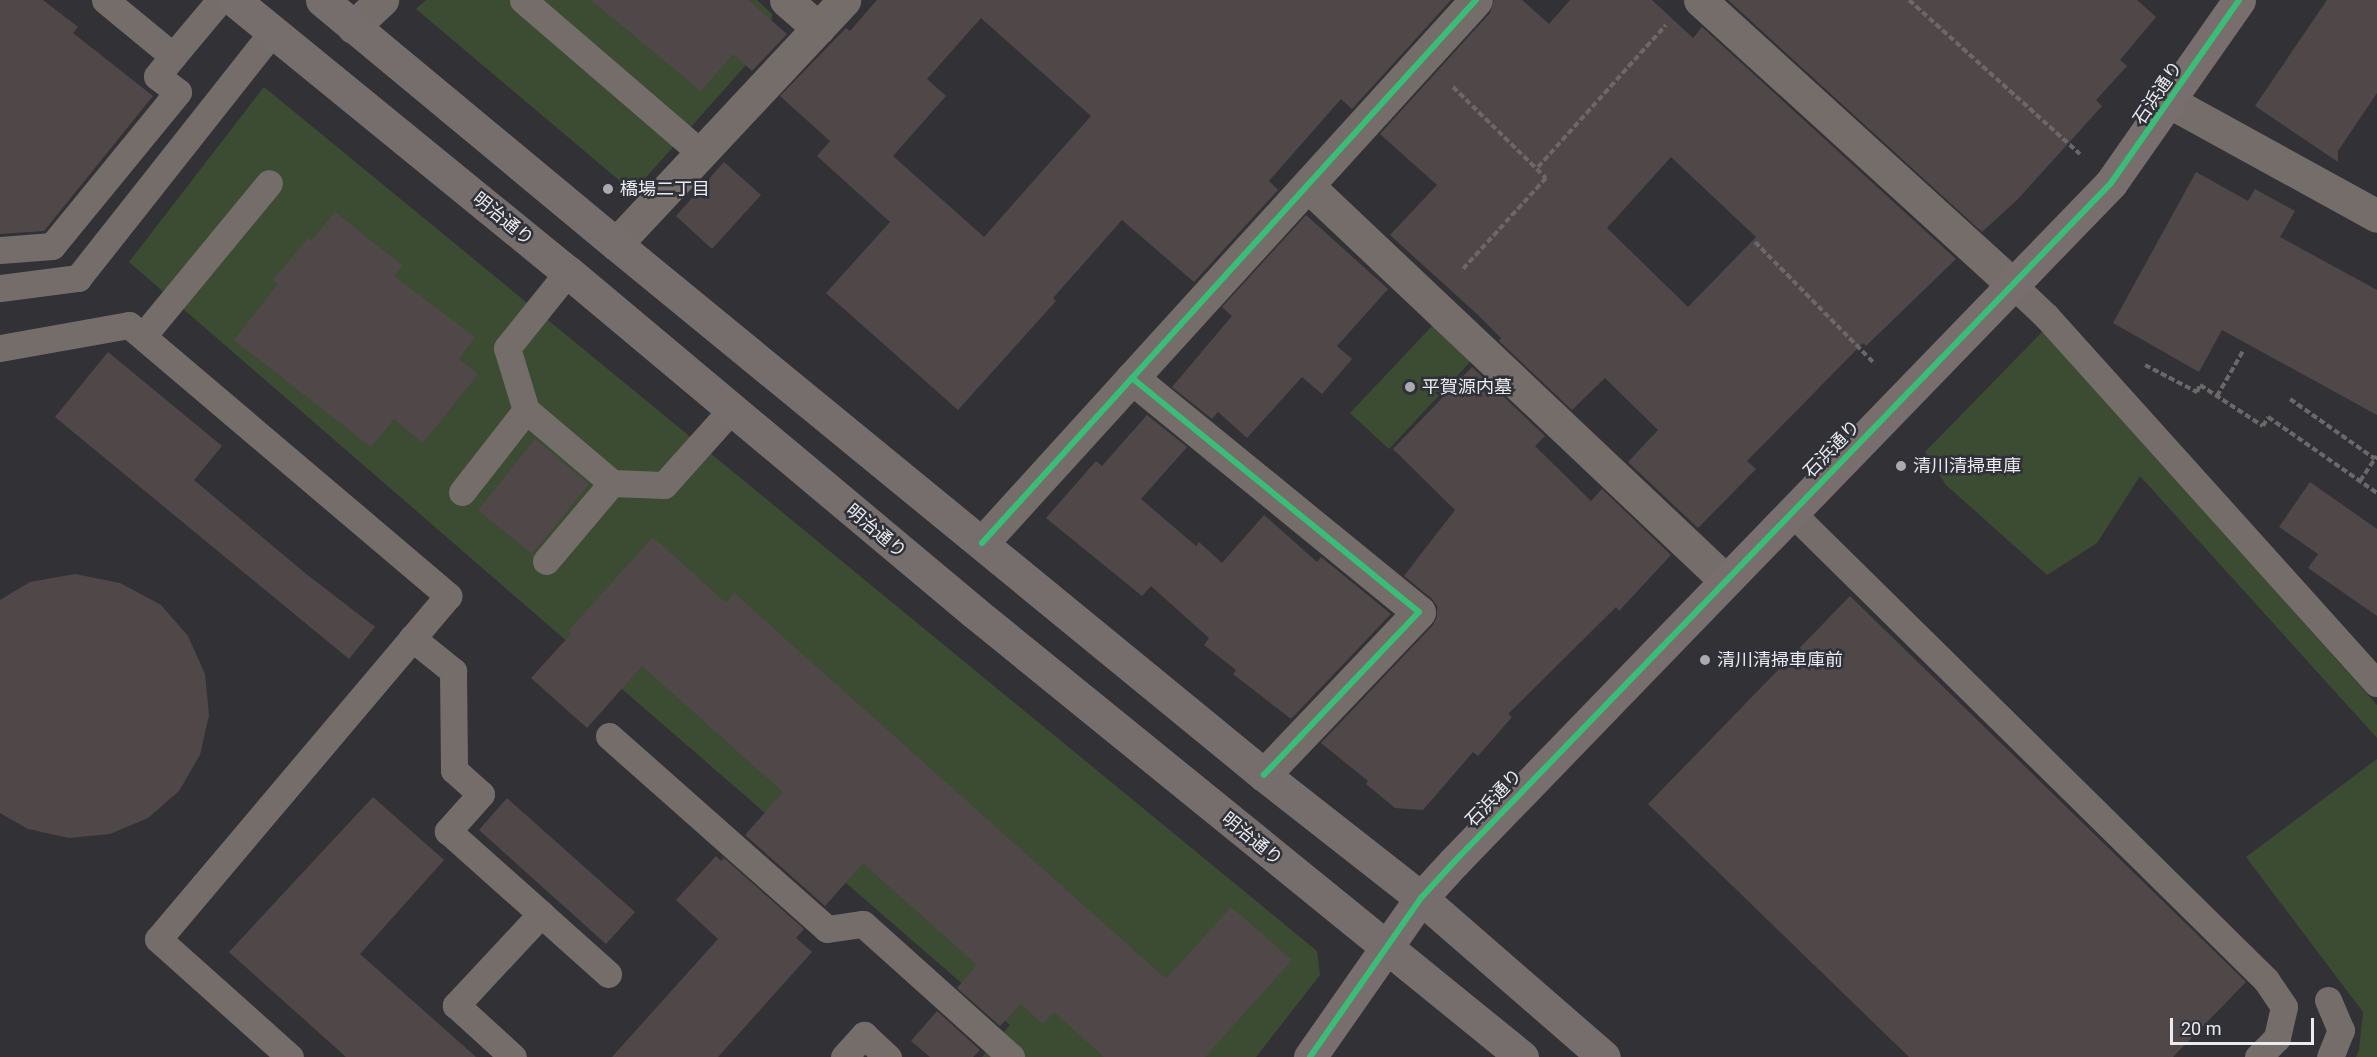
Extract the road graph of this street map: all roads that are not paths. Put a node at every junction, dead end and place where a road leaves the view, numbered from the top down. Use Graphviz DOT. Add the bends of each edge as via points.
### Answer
graph roads {
  1 [pos="105,0"];
  2 [pos="220,0"];
  3 [pos="234,0"];
  4 [pos="322,0"];
  5 [pos="382,0"];
  6 [pos="523,0"];
  7 [pos="786,0"];
  8 [pos="844,0"];
  9 [pos="1476,0"];
  10 [pos="1700,0"];
  11 [pos="2239,0"];
  12 [pos="353,27"];
  13 [pos="818,28"];
  14 [pos="273,31"];
  15 [pos="173,56"];
  16 [pos="2170,102"];
  17 [pos="701,153"];
  18 [pos="269,183"];
  19 [pos="1308,186"];
  20 [pos="2377,216"];
  21 [pos="616,244"];
  22 [pos="0,250"];
  23 [pos="568,272"];
  24 [pos="2013,285"];
  25 [pos="0,288"];
  26 [pos="143,336"];
  27 [pos="0,348"];
  28 [pos="1132,378"];
  29 [pos="526,410"];
  30 [pos="731,410"];
  31 [pos="612,483"];
  32 [pos="462,492"];
  33 [pos="1791,512"];
  34 [pos="982,543"];
  35 [pos="546,561"];
  36 [pos="1725,580"];
  37 [pos="412,638"];
  38 [pos="2377,683"];
  39 [pos="609,736"];
  40 [pos="1264,775"];
  41 [pos="1421,898"];
  42 [pos="541,914"];
  43 [pos="1386,948"];
  44 [pos="608,974"];
  45 [pos="2328,1000"];
  46 [pos="290,1057"];
  47 [pos="513,1057"];
  48 [pos="844,1057"];
  49 [pos="888,1057"];
  50 [pos="1011,1057"];
  51 [pos="1310,1057"];
  52 [pos="1522,1057"];
  53 [pos="1604,1057"];
  54 [pos="2258,1057"];
  55 [pos="2330,1057"];
  1 -- 15 [label="lane"];
  2 -- 15 [label="lane"];
  3 -- 14 [label="main road, 明治通り"];
  4 -- 12 [label="main road"];
  5 -- 12 [label="street"];
  6 -- 17 [label="lane"];
  7 -- 13 [label="street"];
  8 -- 13 [label="street"];
  9 -- 19 [label="street"];
  10 -- 24 [label="street"];
  11 -- 16 [label="street, 石浜通り"];
  12 -- 21 [label="main road"];
  13 -- 17 [label="street"];
  14 -- 23 [label="main road, 明治通り"];
  14 -- 25 [label="lane" via="78,278"];
  15 -- 22 [label="lane" via="157,76 178,92 52,246"];
  16 -- 20 [label="street"];
  16 -- 24 [label="street, 石浜通り" via="2111,183"];
  17 -- 21 [label="street"];
  18 -- 26 [label="lane"];
  19 -- 28 [label="street"];
  19 -- 36 [label="street"];
  21 -- 34 [label="main road"];
  23 -- 29 [label="lane" via="507,348"];
  23 -- 30 [label="main road, 明治通り"];
  24 -- 33 [label="street, 石浜通り"];
  24 -- 38 [label="lane" via="2046,316"];
  26 -- 27 [label="lane" via="129,325"];
  26 -- 37 [label="lane" via="448,596"];
  28 -- 34 [label="street"];
  28 -- 40 [label="street" via="1419,612"];
  29 -- 31 [label="lane"];
  29 -- 32 [label="lane"];
  30 -- 31 [label="lane" via="664,485"];
  30 -- 43 [label="main road, 明治通り"];
  31 -- 35 [label="lane"];
  33 -- 36 [label="street, 石浜通り"];
  33 -- 54 [label="lane" via="2266,980 2284,1007 2277,1038"];
  34 -- 40 [label="main road"];
  36 -- 41 [label="street, 石浜通り"];
  37 -- 42 [label="lane" via="453,671 454,770 481,794 448,831"];
  37 -- 46 [label="lane" via="158,939"];
  39 -- 50 [label="lane" via="827,929 863,924"];
  40 -- 41 [label="main road"];
  41 -- 43 [label="street, 石浜通り"];
  41 -- 53 [label="main road"];
  42 -- 44 [label="lane"];
  42 -- 47 [label="lane" via="456,1005"];
  43 -- 51 [label="street, 石浜通り"];
  43 -- 52 [label="main road, 明治通り"];
  45 -- 55 [label="lane" via="2341,1030"];
  48 -- 49 [label="lane" via="864,1035"];
}
